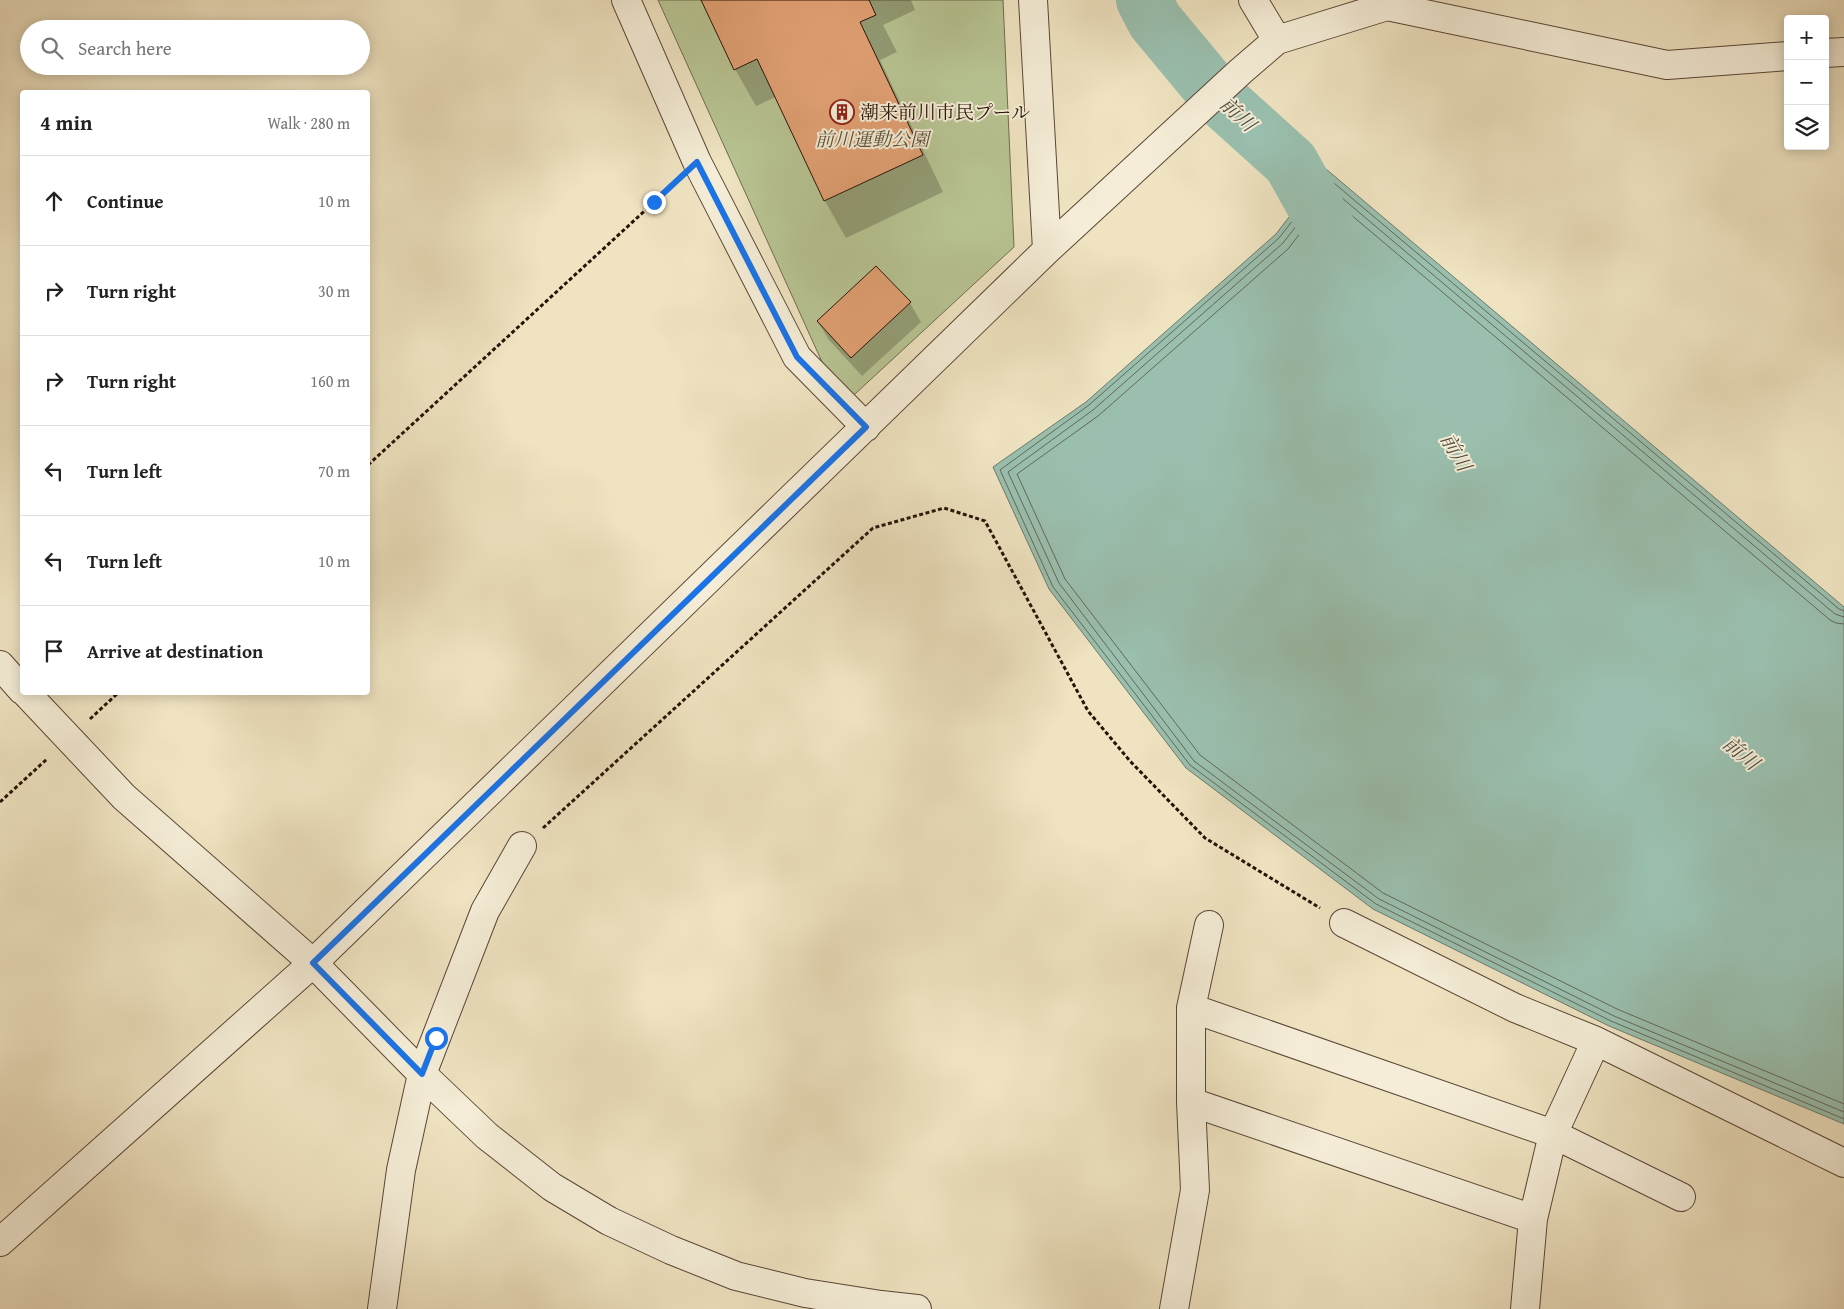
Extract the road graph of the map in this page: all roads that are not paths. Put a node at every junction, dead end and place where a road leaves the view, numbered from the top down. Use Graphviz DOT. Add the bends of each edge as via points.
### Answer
graph roads {
  1 [pos="626,0"];
  2 [pos="1033,0"];
  3 [pos="1253,0"];
  4 [pos="1277,40"];
  5 [pos="1844,52"];
  6 [pos="1829,53"];
  7 [pos="1784,56"];
  8 [pos="1047,250"];
  9 [pos="866,427"];
  10 [pos="0,665"];
  11 [pos="20,687"];
  12 [pos="28,695"];
  13 [pos="522,846"];
  14 [pos="1344,923"];
  15 [pos="1209,925"];
  16 [pos="313,963"];
  17 [pos="1191,1008"];
  18 [pos="1596,1041"];
  19 [pos="422,1074"];
  20 [pos="1191,1102"];
  21 [pos="1552,1134"];
  22 [pos="1844,1162"];
  23 [pos="1682,1197"];
  24 [pos="1533,1219"];
  25 [pos="0,1242"];
  26 [pos="382,1309"];
  27 [pos="917,1309"];
  28 [pos="1174,1309"];
  29 [pos="1525,1309"];
  1 -- 9 [label="street" via="697,162 797,357"];
  2 -- 8 [label="street"];
  3 -- 4 [label="street"];
  4 -- 7 [label="street" via="1387,6 1667,65"];
  4 -- 8 [label="street"];
  5 -- 6 [label="street"];
  8 -- 9 [label="street"];
  9 -- 16 [label="street"];
  10 -- 11 [label="street"];
  12 -- 16 [label="street" via="124,797"];
  13 -- 19 [label="street" via="485,911"];
  14 -- 18 [label="street" via="1515,1008"];
  15 -- 17 [label="street"];
  16 -- 19 [label="street"];
  16 -- 25 [label="street"];
  17 -- 20 [label="street"];
  17 -- 21 [label="street"];
  18 -- 21 [label="street"];
  18 -- 22 [label="street"];
  19 -- 26 [label="street" via="400,1170"];
  19 -- 27 [label="street" via="487,1136 552,1187 671,1250 736,1276 805,1293"];
  20 -- 24 [label="street"];
  20 -- 28 [label="street" via="1195,1190"];
  21 -- 23 [label="street"];
  21 -- 24 [label="street"];
  24 -- 29 [label="street"];
}
